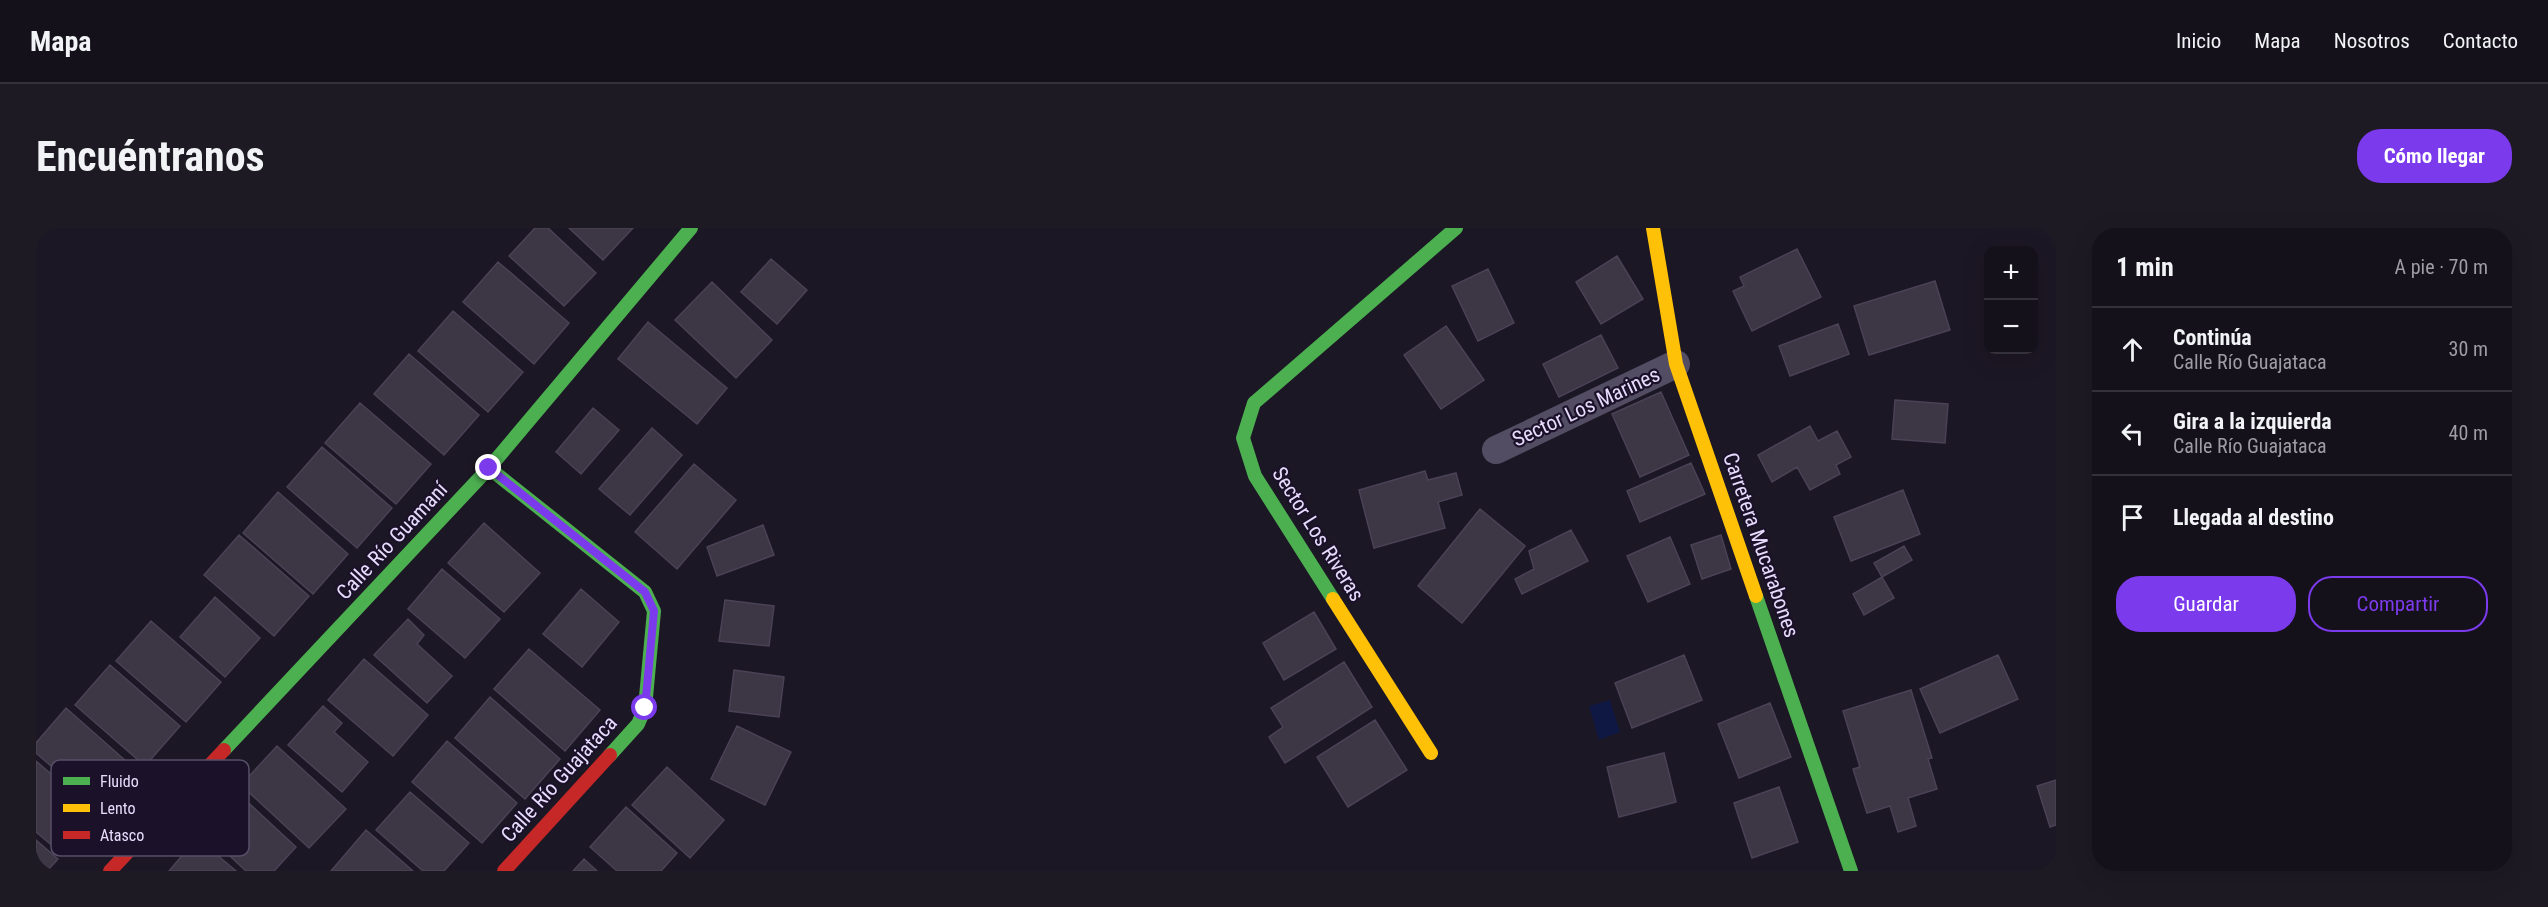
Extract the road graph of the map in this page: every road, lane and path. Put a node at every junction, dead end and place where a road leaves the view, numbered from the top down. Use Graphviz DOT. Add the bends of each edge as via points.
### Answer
graph roads {
  1 [pos="691,228"];
  2 [pos="1456,228"];
  3 [pos="1653,228"];
  4 [pos="1676,364"];
  5 [pos="1496,450"];
  6 [pos="489,468"];
  7 [pos="1431,753"];
  8 [pos="214,760"];
  9 [pos="124,856"];
  10 [pos="110,871"];
  11 [pos="504,871"];
  12 [pos="1851,871"];
  1 -- 6 [label="street, Calle Río Guamaní"];
  2 -- 7 [label="street, Sector Los Riveras" via="1254,403 1243,438 1255,476"];
  3 -- 4 [label="street, Carretera Mucarabones"];
  4 -- 5 [label="street, Sector Los Marines"];
  4 -- 12 [label="street, Carretera Mucarabones"];
  6 -- 8 [label="street, Calle Río Guamaní"];
  6 -- 11 [label="street, Calle Río Guajataca" via="645,592 654,611 645,708 638,724"];
  9 -- 10 [label="street, Calle Río Guamaní"];
}
